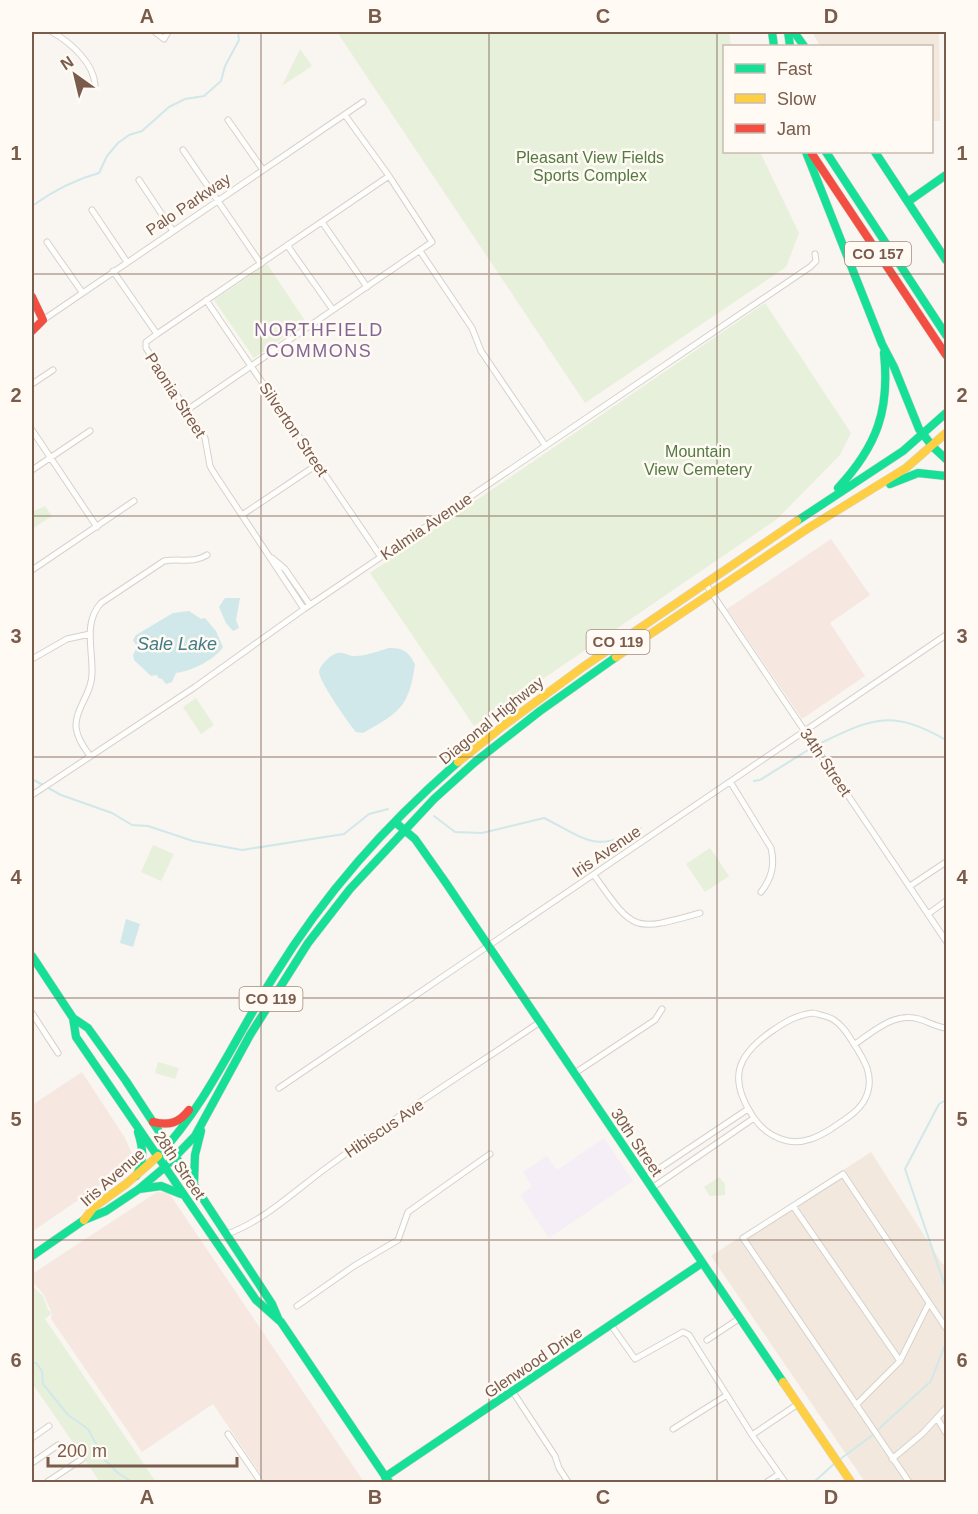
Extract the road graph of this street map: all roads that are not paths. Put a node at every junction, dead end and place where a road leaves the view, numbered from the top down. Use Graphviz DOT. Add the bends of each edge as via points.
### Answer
graph roads {
  1 [pos="52,32"];
  2 [pos="156,32"];
  3 [pos="168,32"];
  4 [pos="794,32"];
  5 [pos="803,45"];
  6 [pos="95,85"];
  7 [pos="363,102"];
  8 [pos="345,115"];
  9 [pos="228,120"];
  10 [pos="183,150"];
  11 [pos="806,153"];
  12 [pos="812,153"];
  13 [pos="827,153"];
  14 [pos="876,153"];
  15 [pos="263,170"];
  16 [pos="946,175"];
  17 [pos="389,176"];
  18 [pos="139,180"];
  19 [pos="218,201"];
  20 [pos="909,201"];
  21 [pos="92,210"];
  22 [pos="321,222"];
  23 [pos="173,231"];
  24 [pos="47,242"];
  25 [pos="287,245"];
  26 [pos="420,251"];
  27 [pos="815,254"];
  28 [pos="946,260"];
  29 [pos="127,262"];
  30 [pos="261,264"];
  31 [pos="113,271"];
  32 [pos="367,286"];
  33 [pos="82,292"];
  34 [pos="32,297"];
  35 [pos="206,300"];
  36 [pos="333,310"];
  37 [pos="43,320"];
  38 [pos="32,331"];
  39 [pos="157,334"];
  40 [pos="946,335"];
  41 [pos="882,344"];
  42 [pos="946,355"];
  43 [pos="251,366"];
  44 [pos="53,370"];
  45 [pos="32,384"];
  46 [pos="187,410"];
  47 [pos="946,413"];
  48 [pos="32,430"];
  49 [pos="90,430"];
  50 [pos="922,435"];
  51 [pos="945,435"];
  52 [pos="545,445"];
  53 [pos="933,447"];
  54 [pos="51,457"];
  55 [pos="946,459"];
  56 [pos="318,464"];
  57 [pos="32,470"];
  58 [pos="946,476"];
  59 [pos="134,501"];
  60 [pos="821,505"];
  61 [pos="242,516"];
  62 [pos="97,527"];
  63 [pos="811,527"];
  64 [pos="207,555"];
  65 [pos="269,555"];
  66 [pos="381,557"];
  67 [pos="32,570"];
  68 [pos="705,583"];
  69 [pos="712,593"];
  70 [pos="310,605"];
  71 [pos="304,609"];
  72 [pos="90,634"];
  73 [pos="946,635"];
  74 [pos="32,659"];
  75 [pos="533,702"];
  76 [pos="540,711"];
  77 [pos="805,731"];
  78 [pos="90,756"];
  79 [pos="731,783"];
  80 [pos="32,795"];
  81 [pos="395,822"];
  82 [pos="404,829"];
  83 [pos="946,862"];
  84 [pos="594,875"];
  85 [pos="909,886"];
  86 [pos="761,892"];
  87 [pos="946,901"];
  88 [pos="700,913"];
  89 [pos="928,914"];
  90 [pos="946,940"];
  91 [pos="490,946"];
  92 [pos="32,957"];
  93 [pos="662,1009"];
  94 [pos="32,1013"];
  95 [pos="73,1018"];
  96 [pos="540,1022"];
  97 [pos="945,1028"];
  98 [pos="855,1044"];
  99 [pos="58,1053"];
  100 [pos="575,1073"];
  101 [pos="213,1079"];
  102 [pos="279,1088"];
  103 [pos="748,1110"];
  104 [pos="754,1118"];
  105 [pos="134,1121"];
  106 [pos="153,1122"];
  107 [pos="204,1122"];
  108 [pos="169,1145"];
  109 [pos="490,1154"];
  110 [pos="158,1156"];
  111 [pos="176,1157"];
  112 [pos="165,1167"];
  113 [pos="136,1176"];
  114 [pos="645,1178"];
  115 [pos="195,1184"];
  116 [pos="652,1188"];
  117 [pos="139,1189"];
  118 [pos="183,1195"];
  119 [pos="793,1206"];
  120 [pos="84,1220"];
  121 [pos="227,1234"];
  122 [pos="32,1256"];
  123 [pos="702,1263"];
  124 [pos="929,1303"];
  125 [pos="297,1306"];
  126 [pos="740,1318"];
  127 [pos="279,1319"];
  128 [pos="611,1325"];
  129 [pos="946,1328"];
  130 [pos="706,1340"];
  131 [pos="900,1361"];
  132 [pos="513,1392"];
  133 [pos="726,1395"];
  134 [pos="798,1404"];
  135 [pos="856,1405"];
  136 [pos="946,1408"];
  137 [pos="937,1418"];
  138 [pos="49,1426"];
  139 [pos="673,1430"];
  140 [pos="946,1433"];
  141 [pos="228,1434"];
  142 [pos="752,1435"];
  143 [pos="32,1438"];
  144 [pos="58,1445"];
  145 [pos="82,1459"];
  146 [pos="892,1459"];
  147 [pos="32,1463"];
  148 [pos="779,1474"];
  149 [pos="384,1481"];
  150 [pos="47,1482"];
  151 [pos="261,1482"];
  152 [pos="568,1482"];
  153 [pos="767,1482"];
  154 [pos="785,1482"];
  155 [pos="850,1482"];
  156 [pos="909,1482"];
  1 -- 6 [label="street" via="80,54 95,75"];
  2 -- 3 [label="street" via="164,39"];
  4 -- 5 [label="main road"];
  7 -- 8 [label="street, Palo Parkway"];
  8 -- 15 [label="street, Palo Parkway"];
  8 -- 17 [label="street"];
  9 -- 15 [label="street"];
  10 -- 19 [label="street"];
  11 -- 41 [label="main road, CO 119"];
  12 -- 42 [label="main road, CO 157"];
  13 -- 40 [label="main road, CO 157"];
  14 -- 20 [label="main road"];
  15 -- 19 [label="street, Palo Parkway"];
  16 -- 20 [label="main road"];
  17 -- 22 [label="street"];
  17 -- 26 [label="street" via="432,242"];
  18 -- 23 [label="street"];
  19 -- 23 [label="street, Palo Parkway"];
  19 -- 30 [label="street"];
  20 -- 28 [label="main road"];
  21 -- 29 [label="street"];
  22 -- 25 [label="street"];
  22 -- 32 [label="street"];
  23 -- 29 [label="street, Palo Parkway"];
  24 -- 33 [label="street"];
  25 -- 30 [label="street"];
  25 -- 36 [label="street"];
  26 -- 32 [label="street"];
  26 -- 52 [label="street"];
  27 -- 52 [label="street, Kalmia Avenue" via="816,261 810,267"];
  29 -- 31 [label="street, Palo Parkway"];
  30 -- 35 [label="street"];
  31 -- 33 [label="street, Palo Parkway"];
  31 -- 39 [label="street, Paonia Street"];
  32 -- 36 [label="street"];
  33 -- 37 [label="street, Palo Parkway"];
  34 -- 37 [label="main road"];
  35 -- 39 [label="street"];
  35 -- 43 [label="street, Silverton Street"];
  36 -- 43 [label="street"];
  37 -- 38 [label="main road, Palo Parkway"];
  39 -- 46 [label="street, Paonia Street" via="146,342 146,348"];
  41 -- 50 [label="main road"];
  41 -- 60 [label="main road, CO 119" via="886,386 879,429 859,466"];
  43 -- 46 [label="street"];
  43 -- 56 [label="street, Silverton Street"];
  44 -- 45 [label="street"];
  46 -- 61 [label="street, Paonia Street" via="205,438 210,466"];
  47 -- 50 [label="main road, Diagonal Highway"];
  48 -- 54 [label="street"];
  49 -- 54 [label="street"];
  50 -- 53 [label="main road"];
  50 -- 60 [label="main road, Diagonal Highway"];
  51 -- 53 [label="main road, Diagonal Highway / CO 119"];
  52 -- 66 [label="street, Kalmia Avenue"];
  53 -- 55 [label="main road"];
  53 -- 63 [label="main road, Diagonal Highway / CO 119"];
  54 -- 57 [label="street"];
  54 -- 62 [label="street"];
  56 -- 61 [label="street"];
  56 -- 66 [label="street, Silverton Street"];
  58 -- 63 [label="main road" via="923,473 903,478"];
  59 -- 62 [label="street"];
  60 -- 68 [label="main road, Diagonal Highway / CO 119"];
  61 -- 65 [label="street, Paonia Street"];
  62 -- 67 [label="street"];
  63 -- 69 [label="main road, Diagonal Highway / CO 119"];
  64 -- 72 [label="street" via="157,564 102,603 91,619"];
  65 -- 70 [label="street, Paonia Street" via="285,569"];
  65 -- 71 [label="street, Paonia Street"];
  66 -- 70 [label="street, Kalmia Avenue"];
  68 -- 69 [label="street, 34th Street"];
  68 -- 75 [label="main road, Diagonal Highway / CO 119"];
  69 -- 76 [label="main road, Diagonal Highway / CO 119"];
  69 -- 77 [label="street, 34th Street"];
  70 -- 71 [label="street, Kalmia Avenue"];
  71 -- 78 [label="street, Kalmia Avenue"];
  72 -- 74 [label="street" via="68,639"];
  72 -- 78 [label="street" via="92,678 76,728"];
  73 -- 77 [label="street, Iris Avenue"];
  75 -- 76 [label="main road"];
  75 -- 81 [label="main road, Diagonal Highway / CO 119" via="451,768"];
  76 -- 82 [label="main road, Diagonal Highway / CO 119" via="475,762"];
  77 -- 79 [label="street, Iris Avenue"];
  77 -- 85 [label="street, 34th Street"];
  78 -- 80 [label="street, Kalmia Avenue"];
  79 -- 84 [label="street, Iris Avenue"];
  79 -- 86 [label="street" via="771,848 773,867"];
  81 -- 82 [label="main road, 30th Street"];
  81 -- 101 [label="main road, Diagonal Highway / CO 119" via="357,861 309,921"];
  82 -- 91 [label="main road, 30th Street"];
  82 -- 107 [label="main road, Diagonal Highway / CO 119" via="297,958"];
  83 -- 85 [label="street"];
  84 -- 88 [label="street" via="623,915 640,924 660,924"];
  84 -- 91 [label="street, Iris Avenue"];
  85 -- 89 [label="street, 34th Street"];
  87 -- 89 [label="street"];
  89 -- 90 [label="street, 34th Street"];
  91 -- 96 [label="main road, 30th Street"];
  91 -- 102 [label="street, Iris Avenue"];
  92 -- 95 [label="main road, 28th Street"];
  93 -- 100 [label="street" via="656,1020"];
  94 -- 99 [label="street"];
  95 -- 105 [label="main road, 28th Street" via="76,1037"];
  95 -- 106 [label="main road, 28th Street" via="88,1028"];
  96 -- 100 [label="main road, 30th Street"];
  96 -- 121 [label="street, Hibiscus Ave" via="330,1164 261,1216"];
  97 -- 98 [label="street" via="916,1018 897,1018"];
  98 -- 103 [label="street" via="828,1017 813,1013 791,1018 757,1041 743,1059 739,1086"];
  98 -- 104 [label="street" via="870,1077 866,1098 854,1113 822,1134 798,1142 766,1131"];
  100 -- 114 [label="main road, 30th Street"];
  101 -- 106 [label="main road" via="185,1116 164,1126"];
  101 -- 108 [label="main road, Diagonal Highway / CO 119"];
  103 -- 104 [label="street"];
  103 -- 114 [label="street"];
  104 -- 116 [label="street"];
  105 -- 110 [label="main road, 28th Street"];
  105 -- 113 [label="main road" via="144,1151"];
  106 -- 108 [label="main road, 28th Street"];
  107 -- 111 [label="main road, Diagonal Highway"];
  107 -- 115 [label="main road, CO 119" via="195,1155"];
  108 -- 110 [label="main road, Diagonal Highway / CO 119"];
  108 -- 111 [label="main road, 28th Street"];
  109 -- 125 [label="street" via="408,1212 398,1240"];
  110 -- 112 [label="main road, 28th Street"];
  110 -- 113 [label="main road, Iris Avenue"];
  111 -- 112 [label="main road, Diagonal Highway"];
  111 -- 115 [label="main road, 28th Street"];
  112 -- 117 [label="main road, Iris Avenue"];
  112 -- 118 [label="main road, 28th Street"];
  113 -- 120 [label="main road, Iris Avenue" via="94,1207"];
  114 -- 116 [label="main road, 30th Street"];
  115 -- 121 [label="main road, 28th Street"];
  116 -- 123 [label="main road, 30th Street"];
  117 -- 118 [label="main road" via="161,1185"];
  117 -- 120 [label="main road, Iris Avenue"];
  118 -- 127 [label="main road, 28th Street" via="256,1300"];
  119 -- 124 [label="street" via="843,1174"];
  119 -- 131 [label="street"];
  119 -- 135 [label="street" via="743,1238"];
  120 -- 122 [label="main road, Iris Avenue"];
  121 -- 127 [label="main road, 28th Street"];
  123 -- 126 [label="main road, 30th Street"];
  123 -- 128 [label="main road, Glenwood Drive"];
  124 -- 129 [label="street"];
  124 -- 131 [label="street"];
  126 -- 130 [label="street"];
  126 -- 134 [label="main road, 30th Street"];
  127 -- 149 [label="main road, 28th Street"];
  128 -- 132 [label="main road, Glenwood Drive"];
  128 -- 133 [label="street" via="635,1359 683,1332 689,1335"];
  131 -- 135 [label="street"];
  132 -- 149 [label="main road, Glenwood Drive"];
  132 -- 152 [label="street"];
  133 -- 139 [label="street"];
  133 -- 142 [label="street"];
  134 -- 142 [label="street"];
  134 -- 155 [label="main road, 30th Street"];
  135 -- 146 [label="street"];
  136 -- 137 [label="street"];
  137 -- 140 [label="street"];
  137 -- 146 [label="street"];
  138 -- 143 [label="street"];
  141 -- 151 [label="street"];
  142 -- 148 [label="street"];
  144 -- 147 [label="street"];
  145 -- 150 [label="street"];
  146 -- 156 [label="street"];
  148 -- 153 [label="street"];
  148 -- 154 [label="street"];
}
